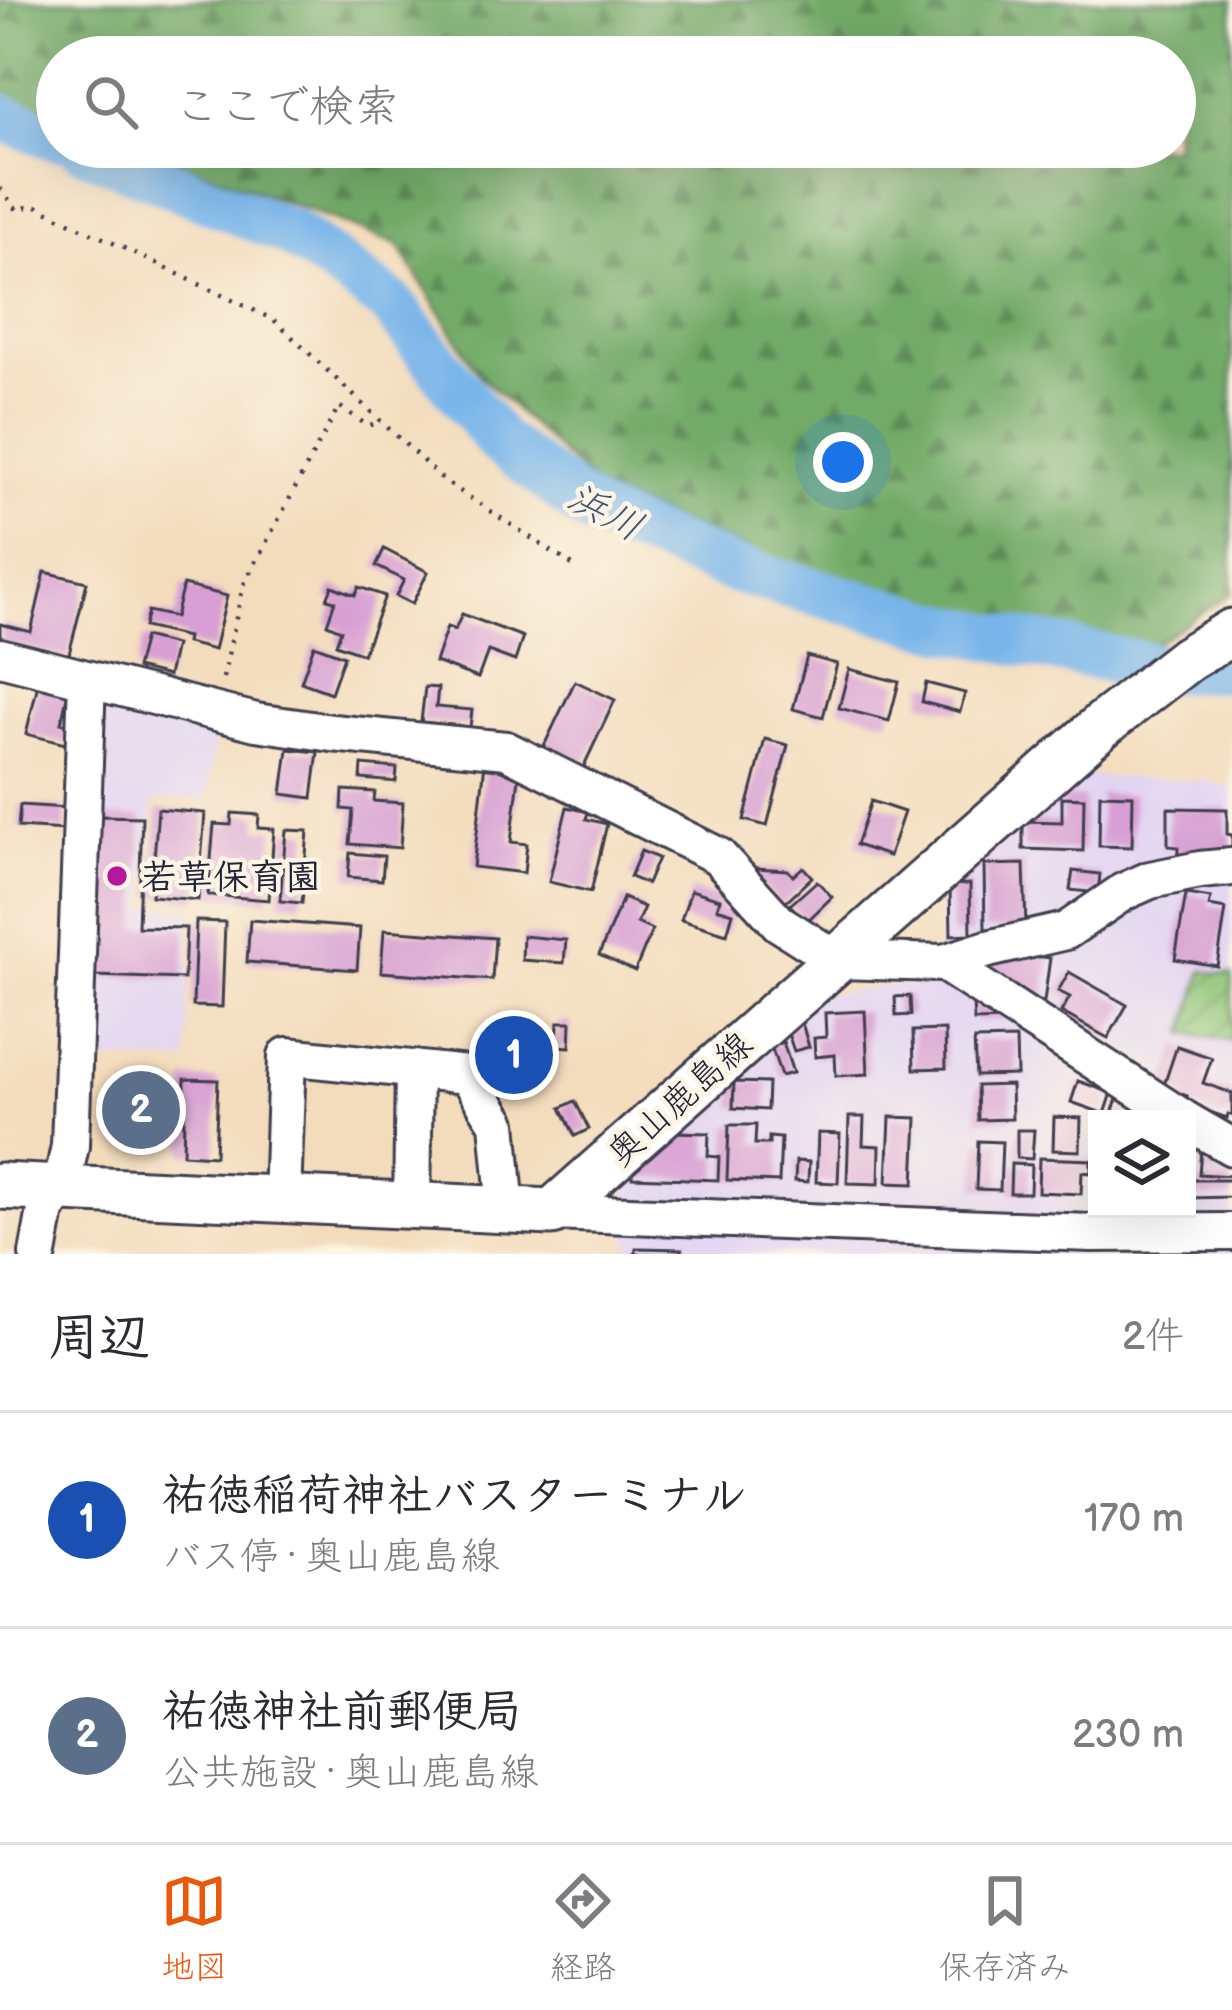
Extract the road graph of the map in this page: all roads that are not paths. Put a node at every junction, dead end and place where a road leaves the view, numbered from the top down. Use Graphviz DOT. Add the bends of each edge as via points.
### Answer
graph roads {
  1 [pos="1232,632"];
  2 [pos="0,657"];
  3 [pos="87,680"];
  4 [pos="1232,867"];
  5 [pos="837,960"];
  6 [pos="944,963"];
  7 [pos="414,1069"];
  8 [pos="1171,1110"];
  9 [pos="1196,1126"];
  10 [pos="1232,1147"];
  11 [pos="0,1186"];
  12 [pos="61,1189"];
  13 [pos="282,1200"];
  14 [pos="412,1206"];
  15 [pos="506,1210"];
  16 [pos="552,1212"];
  17 [pos="1232,1232"];
  18 [pos="38,1254"];
  1 -- 5 [label="main road, 奥山鹿島線" via="1101,726"];
  2 -- 3 [label="street"];
  3 -- 5 [label="street" via="332,733 506,750 718,856 779,922"];
  3 -- 12 [label="street" via="70,1146"];
  4 -- 6 [label="street" via="1150,880 1066,932"];
  5 -- 6 [label="street"];
  5 -- 16 [label="main road, 奥山鹿島線"];
  6 -- 8 [label="street"];
  7 -- 13 [label="street" via="287,1056"];
  7 -- 14 [label="street"];
  7 -- 15 [label="street" via="467,1075 498,1123"];
  9 -- 10 [label="street"];
  11 -- 12 [label="main road"];
  12 -- 13 [label="main road"];
  12 -- 18 [label="street" via="46,1210"];
  13 -- 14 [label="main road"];
  14 -- 15 [label="main road"];
  15 -- 16 [label="main road"];
  16 -- 17 [label="street"];
}
